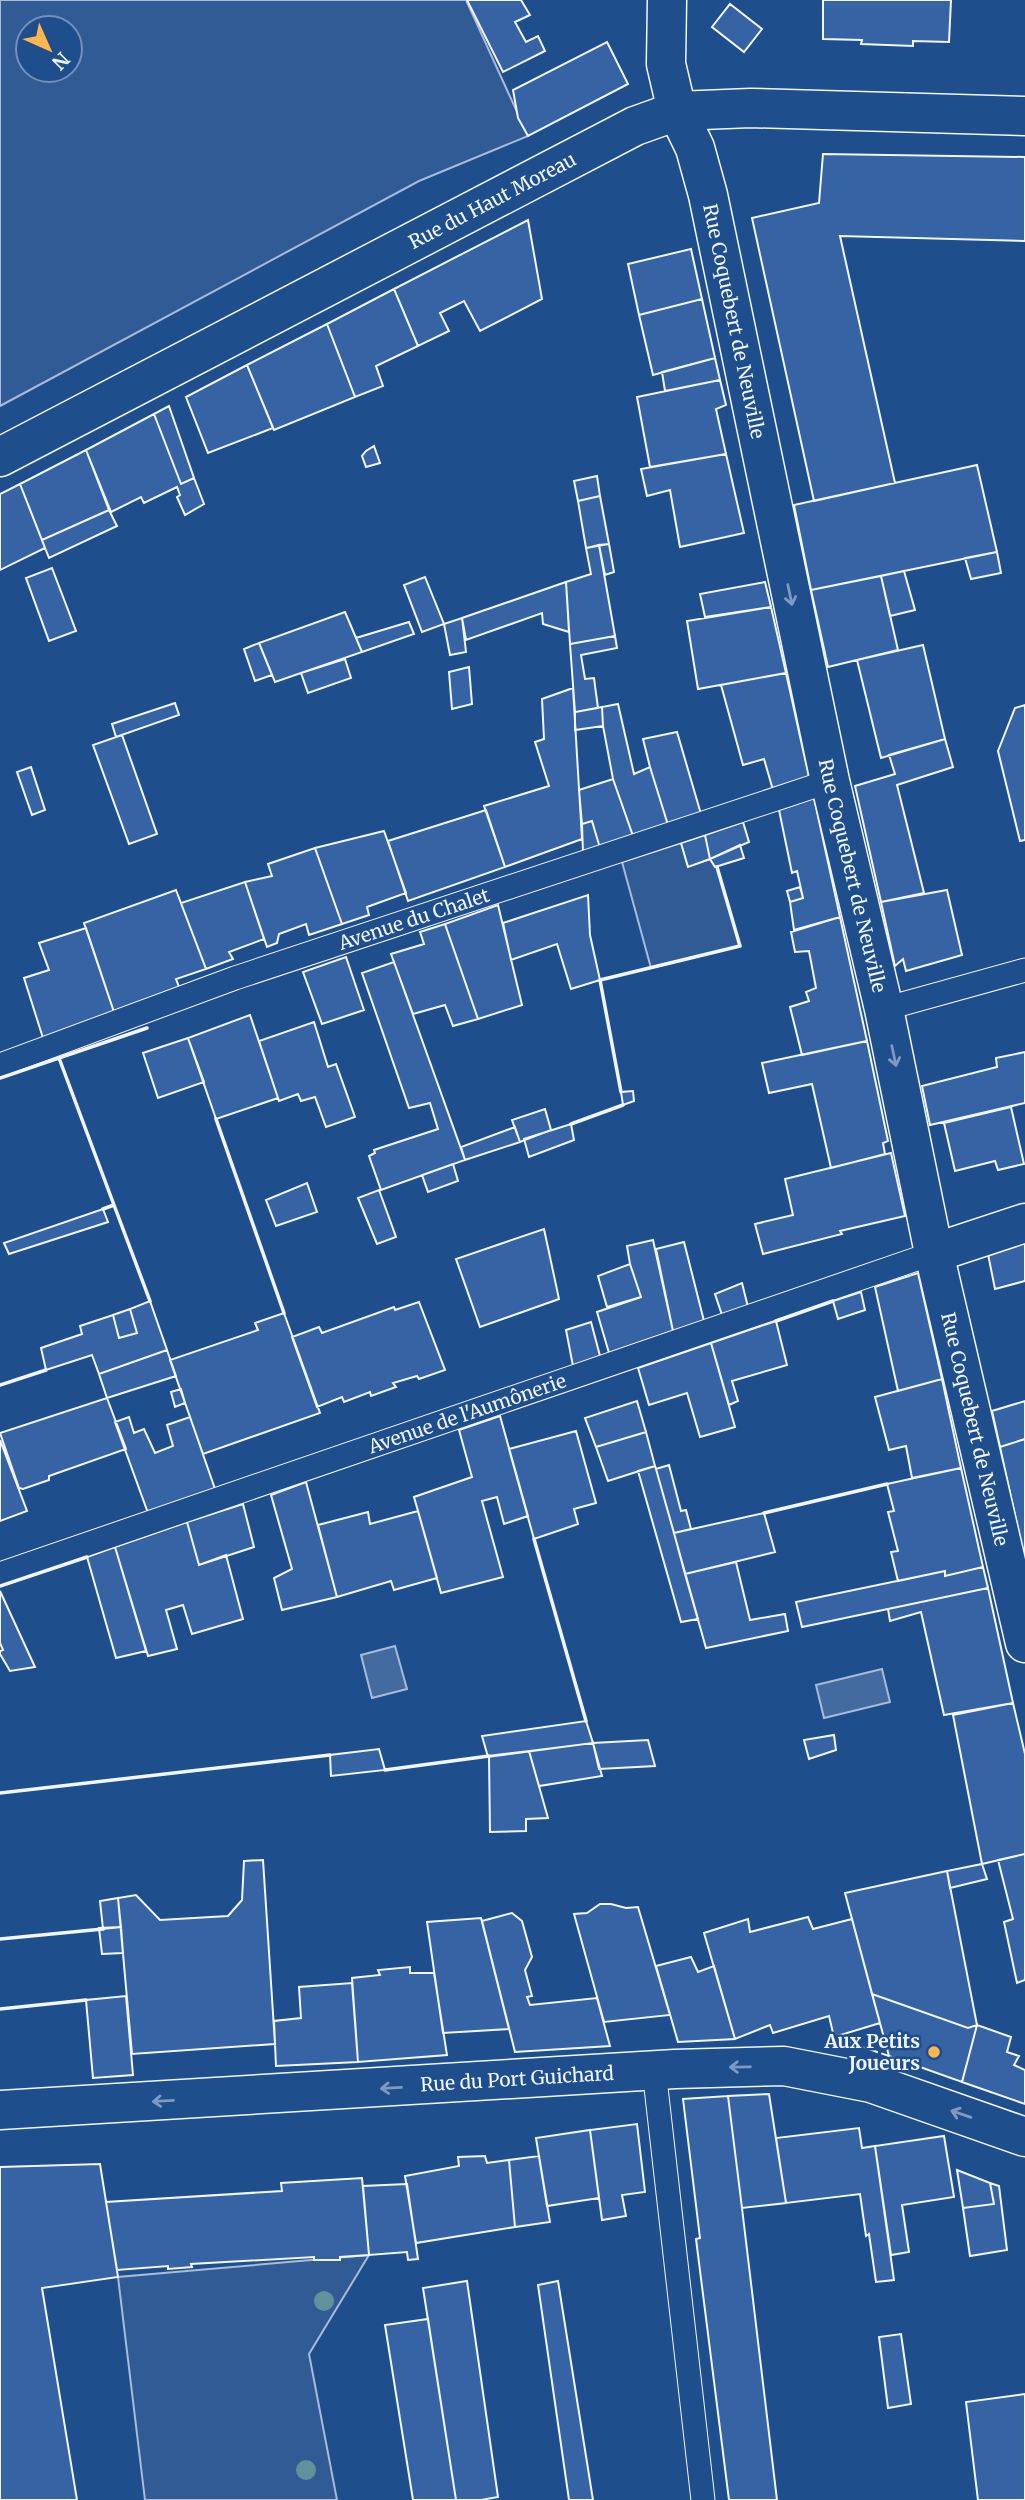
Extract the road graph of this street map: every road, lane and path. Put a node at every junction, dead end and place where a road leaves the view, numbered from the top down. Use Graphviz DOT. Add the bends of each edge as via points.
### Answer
graph roads {
  1 [pos="667,0"];
  2 [pos="677,111"];
  3 [pos="1025,116"];
  4 [pos="0,457"];
  5 [pos="830,781"];
  6 [pos="1025,970"];
  7 [pos="884,1009"];
  8 [pos="0,1065"];
  9 [pos="1025,1223"];
  10 [pos="934,1253"];
  11 [pos="0,1574"];
  12 [pos="1025,1643"];
  13 [pos="654,2070"];
  14 [pos="0,2110"];
  15 [pos="1025,2137"];
  16 [pos="703,2500"];
  1 -- 2 [label="street, Rue Coquebert de Neuville" via="666,64"];
  2 -- 3 [label="street, Rue du Haut Moreau" via="751,108"];
  2 -- 4 [label="street, Rue du Haut Moreau" via="623,132"];
  2 -- 5 [label="street, Rue Coquebert de Neuville, one-way" via="695,148 708,195"];
  5 -- 7 [label="street, Rue Coquebert de Neuville"];
  5 -- 8 [label="lane, Avenue du Chalet" via="235,978"];
  6 -- 7 [label="lane"];
  7 -- 10 [label="street, Rue Coquebert de Neuville, one-way"];
  9 -- 10 [label="street"];
  10 -- 11 [label="lane, Avenue de l'Aumônerie"];
  10 -- 12 [label="street, Rue Coquebert de Neuville"];
  13 -- 14 [label="street, Rue du Port Guichard, one-way"];
  15 -- 13 [label="street, Rue du Port Guichard, one-way" via="871,2083 785,2066"];
  13 -- 16 [label="lane"];
}
